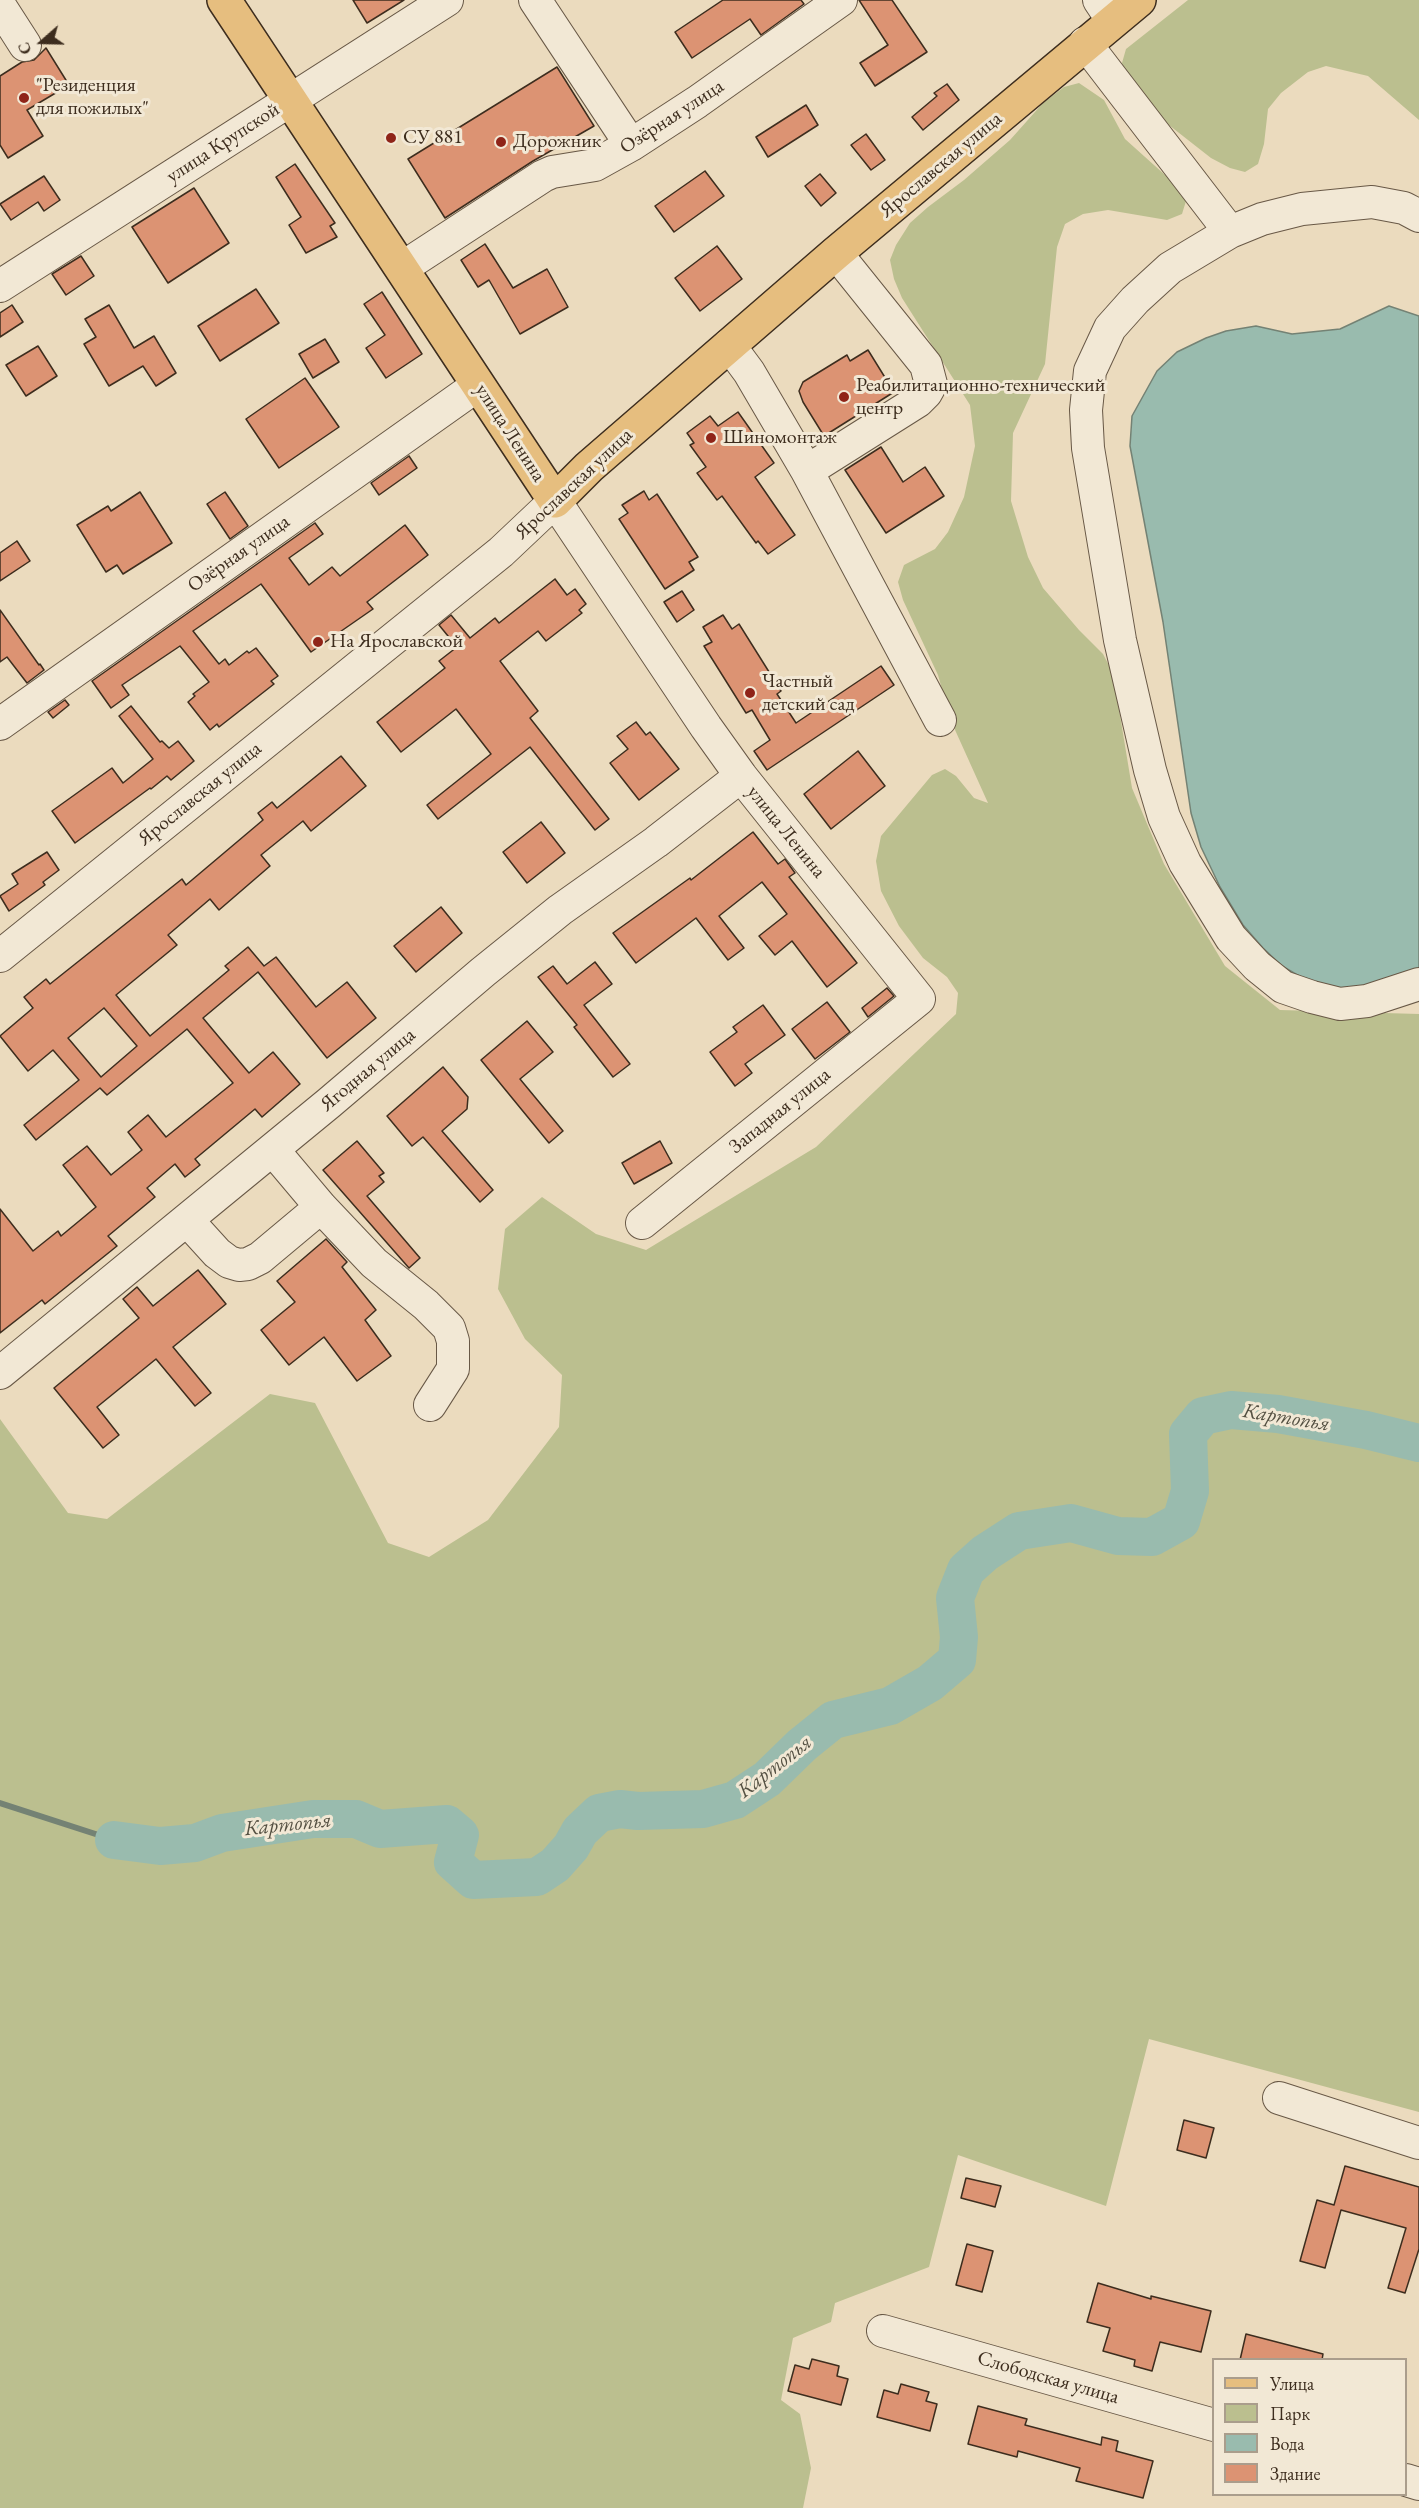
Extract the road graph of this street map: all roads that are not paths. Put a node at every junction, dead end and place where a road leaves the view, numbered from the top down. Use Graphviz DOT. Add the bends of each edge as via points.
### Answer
graph roads {
  1 [pos="224,0"];
  2 [pos="447,0"];
  3 [pos="535,0"];
  4 [pos="841,0"];
  5 [pos="1139,0"];
  6 [pos="0,6"];
  7 [pos="1106,10"];
  8 [pos="1085,43"];
  9 [pos="25,45"];
  10 [pos="290,100"];
  11 [pos="631,145"];
  12 [pos="1419,216"];
  13 [pos="1230,232"];
  14 [pos="836,253"];
  15 [pos="402,268"];
  16 [pos="0,286"];
  17 [pos="729,345"];
  18 [pos="478,385"];
  19 [pos="807,471"];
  20 [pos="555,501"];
  21 [pos="940,720"];
  22 [pos="0,724"];
  23 [pos="741,776"];
  24 [pos="0,956"];
  25 [pos="1419,984"];
  26 [pos="919,999"];
  27 [pos="273,1150"];
  28 [pos="321,1207"];
  29 [pos="187,1220"];
  30 [pos="642,1223"];
  31 [pos="0,1373"];
  32 [pos="430,1405"];
  33 [pos="1280,2098"];
  34 [pos="1419,2142"];
  35 [pos="883,2331"];
  36 [pos="1212,2424"];
  1 -- 10 [label="main road, улица Ленина"];
  2 -- 10 [label="street, улица Крупской"];
  3 -- 11 [label="street"];
  4 -- 11 [label="street, Озёрная улица"];
  5 -- 7 [label="main road, Ярославская улица"];
  6 -- 9 [label="street"];
  7 -- 8 [label="main road, Ярославская улица"];
  8 -- 13 [label="street"];
  8 -- 14 [label="main road, Ярославская улица"];
  10 -- 15 [label="main road, улица Ленина"];
  10 -- 16 [label="street, улица Крупской"];
  11 -- 15 [label="street, Озёрная улица" via="594,165 543,176"];
  12 -- 13 [label="street" via="1404,208 1372,202 1302,209"];
  13 -- 25 [label="street" via="1170,268 1135,300 1110,328 1090,371 1088,448 1119,640 1150,770 1164,817 1185,863 1231,938 1283,987 1340,1004 1367,1001"];
  14 -- 17 [label="main road, Ярославская улица"];
  14 -- 19 [label="street" via="926,365 931,384 918,401"];
  15 -- 18 [label="main road, улица Ленина"];
  17 -- 19 [label="street"];
  17 -- 20 [label="main road, Ярославская улица"];
  18 -- 20 [label="main road, улица Ленина"];
  18 -- 22 [label="street, Озёрная улица"];
  19 -- 21 [label="street"];
  20 -- 23 [label="street, улица Ленина"];
  20 -- 24 [label="street, Ярославская улица" via="501,552"];
  23 -- 26 [label="street, улица Ленина"];
  23 -- 27 [label="street, Ягодная улица" via="560,910"];
  26 -- 30 [label="street, Западная улица"];
  27 -- 28 [label="street"];
  27 -- 29 [label="street, Ягодная улица"];
  28 -- 29 [label="street" via="260,1258 239,1265 217,1253"];
  28 -- 32 [label="street" via="374,1263 449,1328 453,1369"];
  29 -- 31 [label="street, Ягодная улица"];
  33 -- 34 [label="street"];
  35 -- 36 [label="street, Слободская улица"];
}
